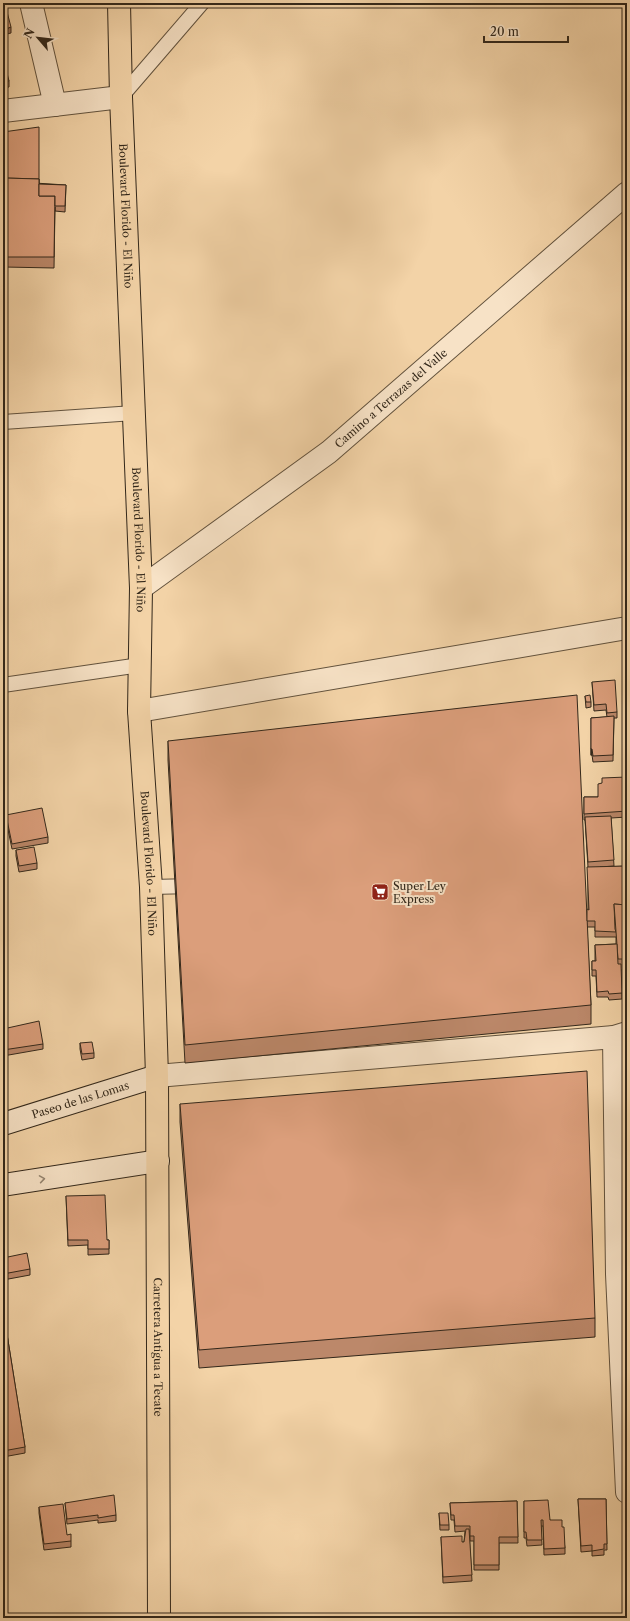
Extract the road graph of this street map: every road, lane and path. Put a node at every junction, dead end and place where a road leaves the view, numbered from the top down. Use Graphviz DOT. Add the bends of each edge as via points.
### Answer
graph roads {
  1 [pos="31,3"];
  2 [pos="118,3"];
  3 [pos="202,3"];
  4 [pos="121,97"];
  5 [pos="55,105"];
  6 [pos="3,111"];
  7 [pos="627,193"];
  8 [pos="134,413"];
  9 [pos="3,422"];
  10 [pos="141,588"];
  11 [pos="627,628"];
  12 [pos="140,665"];
  13 [pos="3,685"];
  14 [pos="139,711"];
  15 [pos="206,886"];
  16 [pos="151,887"];
  17 [pos="620,1035"];
  18 [pos="157,1076"];
  19 [pos="3,1124"];
  20 [pos="158,1161"];
  21 [pos="3,1185"];
  22 [pos="625,1418"];
  23 [pos="627,1492"];
  24 [pos="159,1618"];
  1 -- 5 [label="street"];
  2 -- 4 [label="main road, Boulevard Florido - El Niño"];
  3 -- 4 [label="lane"];
  4 -- 5 [label="street"];
  4 -- 8 [label="main road, Boulevard Florido - El Niño"];
  5 -- 6 [label="street"];
  7 -- 10 [label="street, Camino a Terrazas del Valle" via="329,452"];
  8 -- 9 [label="lane"];
  8 -- 10 [label="main road, Boulevard Florido - El Niño"];
  10 -- 12 [label="main road, Boulevard Florido - El Niño"];
  11 -- 14 [label="street"];
  12 -- 13 [label="lane"];
  12 -- 14 [label="main road, Boulevard Florido - El Niño"];
  14 -- 16 [label="main road, Boulevard Florido - El Niño"];
  15 -- 16 [label="lane"];
  16 -- 18 [label="main road, Boulevard Florido - El Niño"];
  17 -- 18 [label="street, Paseo de las Lomas" via="219,1064"];
  17 -- 22 [label="street" via="617,1274"];
  18 -- 19 [label="street, Paseo de las Lomas"];
  18 -- 20 [label="main road, Carretera Antigua a Tecate"];
  21 -- 20 [label="street, one-way"];
  20 -- 24 [label="main road, Carretera Antigua a Tecate"];
  22 -- 23 [label="street"];
}
